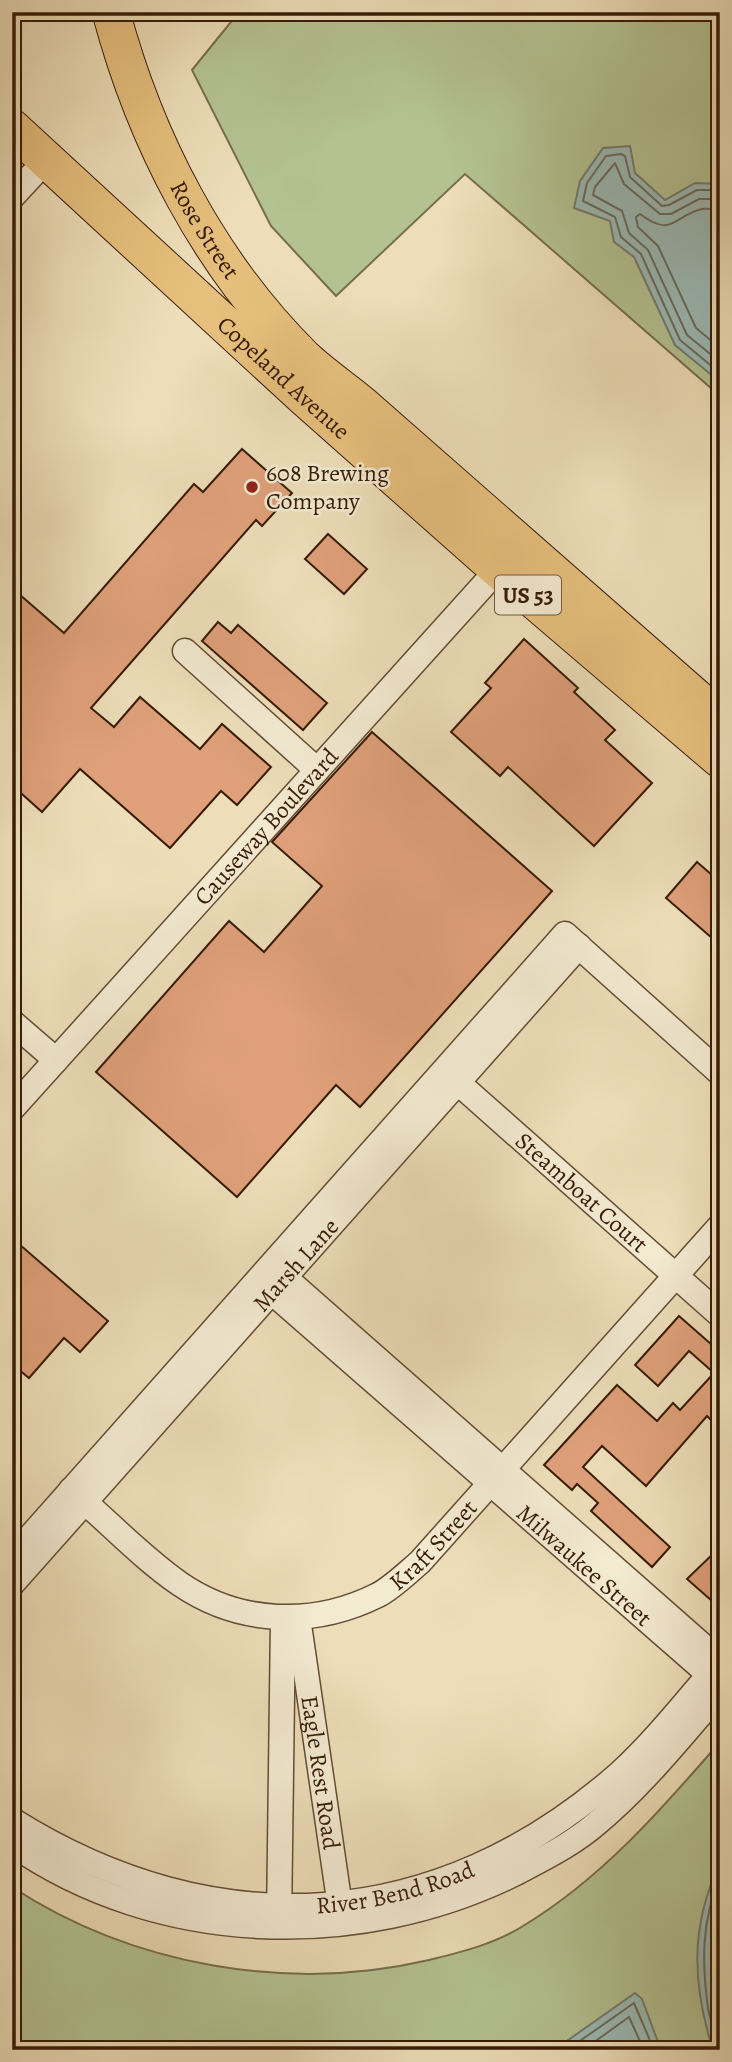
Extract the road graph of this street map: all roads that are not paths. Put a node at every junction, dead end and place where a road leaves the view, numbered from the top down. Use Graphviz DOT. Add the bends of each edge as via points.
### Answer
graph roads {
  1 [pos="111,12"];
  2 [pos="12,128"];
  3 [pos="48,158"];
  4 [pos="12,197"];
  5 [pos="362,405"];
  6 [pos="509,557"];
  7 [pos="185,651"];
  8 [pos="720,719"];
  9 [pos="720,759"];
  10 [pos="317,770"];
  11 [pos="12,1022"];
  12 [pos="56,1060"];
  13 [pos="720,1073"];
  14 [pos="451,1076"];
  15 [pos="12,1110"];
  16 [pos="720,1226"];
  17 [pos="675,1276"];
  18 [pos="272,1279"];
  19 [pos="720,1315"];
  20 [pos="496,1478"];
  21 [pos="78,1496"];
  22 [pos="12,1557"];
  23 [pos="12,1584"];
  24 [pos="291,1619"];
  25 [pos="718,1675"];
  26 [pos="12,1820"];
  27 [pos="12,1844"];
  28 [pos="341,1915"];
  29 [pos="279,1917"];
  1 -- 5 [label="highway, Rose Street / US 53" via="144,114 179,188 219,254 304,358"];
  2 -- 3 [label="highway, Copeland Avenue / US 53"];
  3 -- 4 [label="street"];
  3 -- 6 [label="highway, Copeland Avenue / US 53" via="230,329"];
  5 -- 6 [label="highway, Copeland Avenue / US 53"];
  6 -- 8 [label="highway, Copeland Avenue / US 53"];
  6 -- 9 [label="highway, Copeland Avenue / US 53"];
  6 -- 10 [label="street, Causeway Boulevard"];
  7 -- 10 [label="street"];
  10 -- 12 [label="street, Causeway Boulevard"];
  11 -- 12 [label="street"];
  12 -- 15 [label="street, Causeway Boulevard"];
  13 -- 14 [label="street, Marsh Lane" via="572,940"];
  14 -- 17 [label="street, Steamboat Court"];
  14 -- 18 [label="street, Marsh Lane"];
  16 -- 17 [label="street, Kraft Street"];
  17 -- 19 [label="street, Steamboat Court"];
  17 -- 20 [label="street, Kraft Street"];
  18 -- 20 [label="street, Milwaukee Street"];
  18 -- 21 [label="street, Marsh Lane"];
  20 -- 24 [label="street, Kraft Street" via="420,1562 380,1594 344,1609"];
  20 -- 25 [label="street, Milwaukee Street"];
  21 -- 22 [label="street, Marsh Lane"];
  21 -- 23 [label="street, Marsh Lane"];
  21 -- 24 [label="street, Kraft Street" via="182,1585 244,1612"];
  24 -- 28 [label="street, Eagle Rest Road"];
  24 -- 29 [label="street, Eagle Rest Road"];
  25 -- 28 [label="street, River Bend Road" via="640,1784 596,1825 550,1855 447,1902 375,1920"];
  26 -- 29 [label="street, River Bend Road" via="55,1847 116,1875"];
  27 -- 29 [label="street, River Bend Road" via="83,1886 149,1908 223,1923"];
  28 -- 29 [label="street, River Bend Road"];
}
